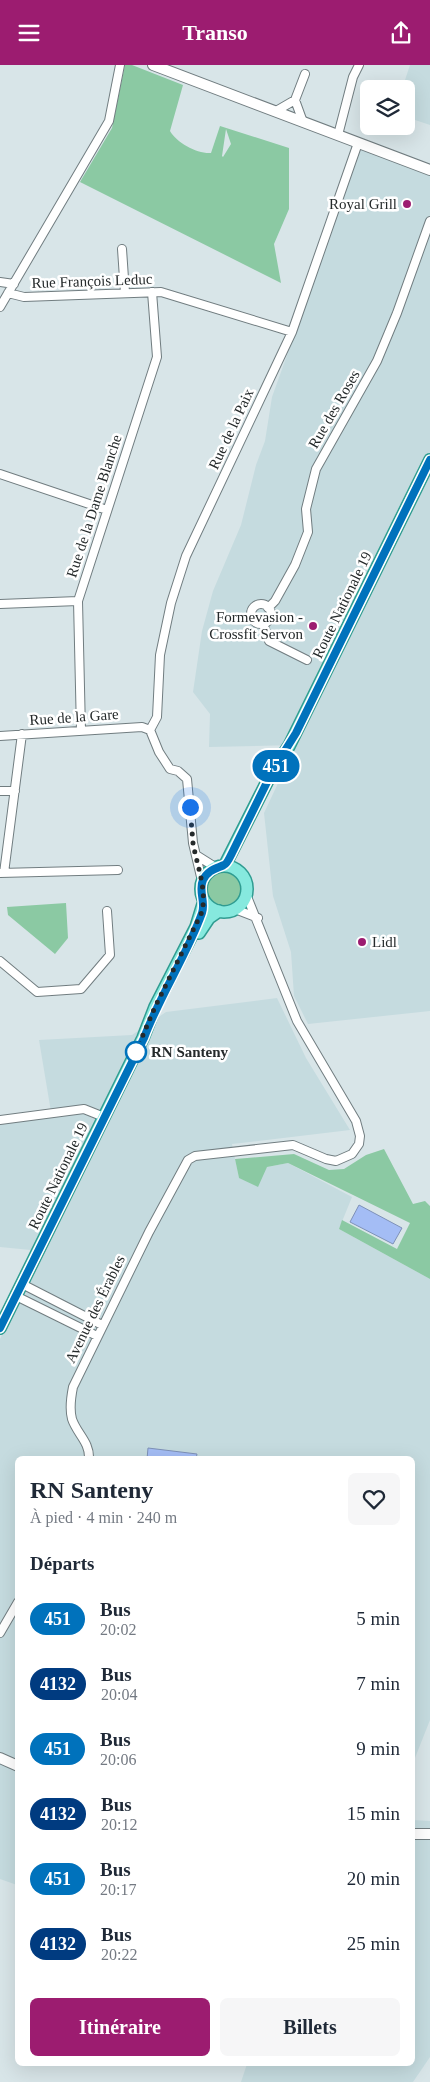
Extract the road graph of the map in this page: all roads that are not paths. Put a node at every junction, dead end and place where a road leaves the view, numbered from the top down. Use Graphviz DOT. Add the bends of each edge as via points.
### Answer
graph roads {
  1 [pos="120,65"];
  2 [pos="152,65"];
  3 [pos="360,65"];
  4 [pos="305,74"];
  5 [pos="295,99"];
  6 [pos="276,111"];
  7 [pos="303,122"];
  8 [pos="338,135"];
  9 [pos="358,143"];
  10 [pos="430,170"];
  11 [pos="430,221"];
  12 [pos="122,249"];
  13 [pos="0,282"];
  14 [pos="14,284"];
  15 [pos="152,292"];
  16 [pos="8,293"];
  17 [pos="125,293"];
  18 [pos="0,307"];
  19 [pos="292,332"];
  20 [pos="430,460"];
  21 [pos="430,465"];
  22 [pos="0,474"];
  23 [pos="422,477"];
  24 [pos="107,510"];
  25 [pos="78,601"];
  26 [pos="0,604"];
  27 [pos="268,608"];
  28 [pos="263,623"];
  29 [pos="307,660"];
  30 [pos="150,730"];
  31 [pos="81,731"];
  32 [pos="22,734"];
  33 [pos="0,736"];
  34 [pos="289,746"];
  35 [pos="0,791"];
  36 [pos="15,791"];
  37 [pos="196,855"];
  38 [pos="220,866"];
  39 [pos="118,869"];
  40 [pos="239,870"];
  41 [pos="2,873"];
  42 [pos="202,881"];
  43 [pos="246,894"];
  44 [pos="204,901"];
  45 [pos="235,909"];
  46 [pos="107,911"];
  47 [pos="219,911"];
  48 [pos="258,918"];
  49 [pos="0,961"];
  50 [pos="144,1038"];
  51 [pos="104,1117"];
  52 [pos="0,1120"];
  53 [pos="22,1284"];
  54 [pos="16,1295"];
  55 [pos="102,1325"];
  56 [pos="0,1328"];
  57 [pos="97,1336"];
  58 [pos="89,1456"];
  59 [pos="15,1607"];
  60 [pos="0,1633"];
  61 [pos="0,1758"];
  62 [pos="15,1764"];
  63 [pos="415,1834"];
  64 [pos="430,1834"];
  1 -- 14 [label="street" via="110,121"];
  2 -- 6 [label="street"];
  3 -- 8 [label="street" via="353,77"];
  4 -- 5 [label="street"];
  5 -- 6 [label="street"];
  5 -- 7 [label="street"];
  6 -- 7 [label="street"];
  7 -- 8 [label="street"];
  8 -- 9 [label="street"];
  9 -- 10 [label="street"];
  9 -- 19 [label="street, Rue de la Paix"];
  11 -- 27 [label="street, Rue des Roses" via="377,361 316,469 306,509 308,532 295,565"];
  12 -- 17 [label="street"];
  13 -- 14 [label="street"];
  14 -- 16 [label="street"];
  15 -- 17 [label="street, Rue François Leduc"];
  15 -- 19 [label="street, Rue François Leduc" via="171,294"];
  15 -- 24 [label="street, Rue de la Dame Blanche" via="157,357"];
  16 -- 17 [label="street, Rue François Leduc" via="24,297"];
  16 -- 18 [label="street"];
  19 -- 30 [label="street, Rue de la Paix" via="186,556 171,603 160,655 157,717"];
  20 -- 23 [label="main road, Route Nationale 19"];
  21 -- 23 [label="main road, Route Nationale 19"];
  22 -- 24 [label="street"];
  23 -- 34 [label="main road, Route Nationale 19"];
  24 -- 25 [label="street, Rue de la Dame Blanche"];
  25 -- 26 [label="street"];
  25 -- 31 [label="street, Rue de la Dame Blanche"];
  27 -- 28 [label="street" via="270,617"];
  27 -- 28 [label="street" via="260,604 251,612 254,621"];
  28 -- 29 [label="street" via="269,641"];
  30 -- 31 [label="street, Rue de la Gare" via="142,727"];
  30 -- 37 [label="street" via="170,769 187,779"];
  31 -- 32 [label="street, Rue de la Gare"];
  32 -- 33 [label="street, Rue de la Gare"];
  32 -- 36 [label="street"];
  34 -- 38 [label="main road, Route Nationale 19"];
  34 -- 40 [label="main road, Route Nationale 19" via="274,784 242,845"];
  35 -- 36 [label="street"];
  36 -- 41 [label="street"];
  37 -- 38 [label="street"];
  37 -- 42 [label="street"];
  38 -- 40 [label="main road"];
  38 -- 42 [label="main road" via="208,872"];
  39 -- 41 [label="street"];
  40 -- 43 [label="main road" via="247,883"];
  42 -- 44 [label="main road"];
  43 -- 45 [label="main road"];
  43 -- 48 [label="street, Avenue des Érables"];
  44 -- 47 [label="main road"];
  44 -- 50 [label="main road, Route Nationale 19" via="196,927 155,1007"];
  45 -- 47 [label="main road"];
  45 -- 48 [label="street"];
  46 -- 49 [label="street" via="110,955 81,989 36,993"];
  47 -- 50 [label="main road, Route Nationale 19" via="200,929"];
  48 -- 55 [label="street, Avenue des Érables" via="274,968 297,1021 356,1121 360,1135 358,1144 352,1154 336,1161 293,1145 196,1156 188,1161"];
  50 -- 51 [label="main road, Route Nationale 19"];
  51 -- 52 [label="street" via="84,1109"];
  51 -- 53 [label="main road, Route Nationale 19"];
  53 -- 54 [label="main road, Route Nationale 19"];
  53 -- 55 [label="street"];
  54 -- 56 [label="main road, Route Nationale 19"];
  54 -- 57 [label="street"];
  55 -- 57 [label="street, Avenue des Érables"];
  57 -- 58 [label="street, Avenue des Érables" via="72,1387 70,1403 72,1419 87,1444"];
  59 -- 60 [label="street"];
  61 -- 62 [label="street"];
  63 -- 64 [label="street"];
}
